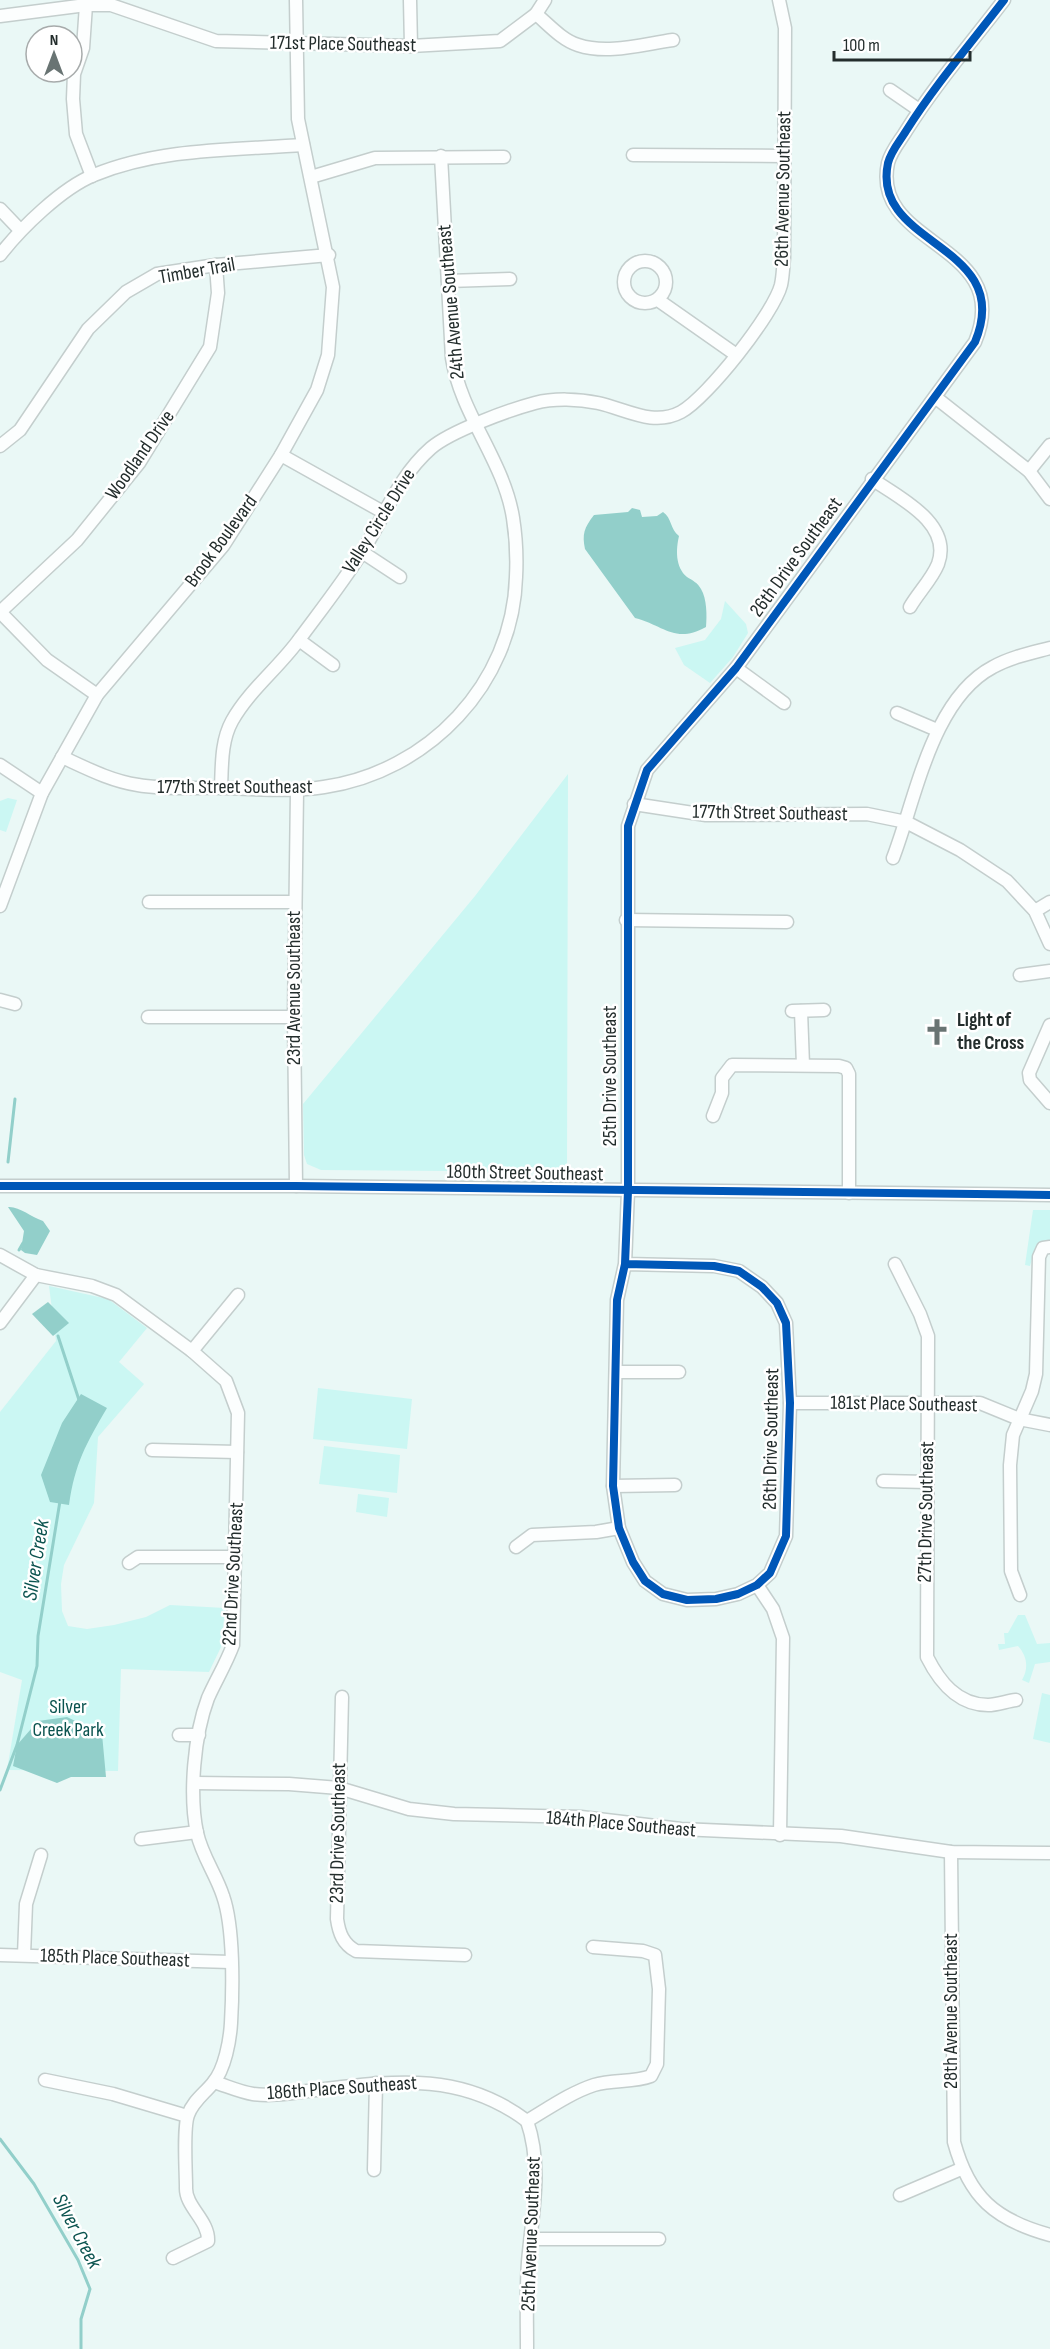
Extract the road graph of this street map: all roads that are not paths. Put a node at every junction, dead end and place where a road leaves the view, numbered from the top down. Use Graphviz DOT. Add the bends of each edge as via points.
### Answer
graph roads {
  1 [pos="296,0"];
  2 [pos="410,0"];
  3 [pos="545,0"];
  4 [pos="779,0"];
  5 [pos="1005,0"];
  6 [pos="86,5"];
  7 [pos="536,14"];
  8 [pos="0,16"];
  9 [pos="672,40"];
  10 [pos="297,44"];
  11 [pos="411,46"];
  12 [pos="890,90"];
  13 [pos="919,110"];
  14 [pos="303,144"];
  15 [pos="633,155"];
  16 [pos="441,156"];
  17 [pos="784,156"];
  18 [pos="504,157"];
  19 [pos="92,176"];
  20 [pos="311,177"];
  21 [pos="0,208"];
  22 [pos="20,230"];
  23 [pos="0,255"];
  24 [pos="329,255"];
  25 [pos="216,265"];
  26 [pos="510,279"];
  27 [pos="448,281"];
  28 [pos="658,300"];
  29 [pos="735,354"];
  30 [pos="935,397"];
  31 [pos="680,413"];
  32 [pos="474,425"];
  33 [pos="1050,445"];
  34 [pos="0,446"];
  35 [pos="281,455"];
  36 [pos="1029,471"];
  37 [pos="872,479"];
  38 [pos="1050,499"];
  39 [pos="383,512"];
  40 [pos="362,552"];
  41 [pos="400,577"];
  42 [pos="910,607"];
  43 [pos="0,612"];
  44 [pos="299,640"];
  45 [pos="1050,648"];
  46 [pos="501,651"];
  47 [pos="333,665"];
  48 [pos="736,668"];
  49 [pos="97,695"];
  50 [pos="784,703"];
  51 [pos="897,713"];
  52 [pos="937,730"];
  53 [pos="62,757"];
  54 [pos="0,765"];
  55 [pos="221,788"];
  56 [pos="297,790"];
  57 [pos="42,793"];
  58 [pos="634,804"];
  59 [pos="906,822"];
  60 [pos="892,858"];
  61 [pos="149,902"];
  62 [pos="294,902"];
  63 [pos="1050,902"];
  64 [pos="0,906"];
  65 [pos="1035,911"];
  66 [pos="626,920"];
  67 [pos="787,922"];
  68 [pos="1050,944"];
  69 [pos="1050,971"];
  70 [pos="1020,975"];
  71 [pos="0,1000"];
  72 [pos="15,1004"];
  73 [pos="824,1010"];
  74 [pos="148,1017"];
  75 [pos="294,1017"];
  76 [pos="1050,1025"];
  77 [pos="803,1065"];
  78 [pos="1050,1103"];
  79 [pos="712,1116"];
  80 [pos="0,1186"];
  81 [pos="296,1186"];
  82 [pos="628,1191"];
  83 [pos="849,1193"];
  84 [pos="1050,1195"];
  85 [pos="1047,1248"];
  86 [pos="0,1255"];
  87 [pos="625,1264"];
  88 [pos="895,1264"];
  89 [pos="36,1275"];
  90 [pos="238,1295"];
  91 [pos="0,1323"];
  92 [pos="192,1351"];
  93 [pos="616,1372"];
  94 [pos="680,1372"];
  95 [pos="790,1402"];
  96 [pos="928,1404"];
  97 [pos="1019,1419"];
  98 [pos="1050,1425"];
  99 [pos="152,1450"];
  100 [pos="237,1452"];
  101 [pos="883,1481"];
  102 [pos="927,1482"];
  103 [pos="675,1485"];
  104 [pos="613,1486"];
  105 [pos="619,1528"];
  106 [pos="516,1547"];
  107 [pos="235,1557"];
  108 [pos="129,1563"];
  109 [pos="757,1585"];
  110 [pos="1020,1594"];
  111 [pos="342,1697"];
  112 [pos="1016,1700"];
  113 [pos="179,1735"];
  114 [pos="199,1735"];
  115 [pos="195,1783"];
  116 [pos="339,1788"];
  117 [pos="197,1832"];
  118 [pos="780,1835"];
  119 [pos="141,1839"];
  120 [pos="951,1852"];
  121 [pos="1050,1853"];
  122 [pos="40,1855"];
  123 [pos="593,1947"];
  124 [pos="0,1955"];
  125 [pos="24,1955"];
  126 [pos="465,1955"];
  127 [pos="230,1962"];
  128 [pos="45,2080"];
  129 [pos="214,2082"];
  130 [pos="376,2084"];
  131 [pos="187,2116"];
  132 [pos="527,2121"];
  133 [pos="961,2169"];
  134 [pos="374,2170"];
  135 [pos="900,2195"];
  136 [pos="1050,2235"];
  137 [pos="532,2239"];
  138 [pos="659,2239"];
  139 [pos="173,2258"];
  140 [pos="527,2349"];
  1 -- 10 [label="street"];
  2 -- 11 [label="street"];
  3 -- 7 [label="street"];
  4 -- 17 [label="street, 26th Avenue Southeast" via="784,28"];
  5 -- 13 [label="street"];
  6 -- 8 [label="street, 171st Place Southeast"];
  6 -- 10 [label="street, 171st Place Southeast" via="136,11 216,41"];
  6 -- 19 [label="street" via="72,99 76,134"];
  7 -- 9 [label="street" via="560,35 591,48"];
  7 -- 11 [label="street, 171st Place Southeast" via="500,41"];
  10 -- 11 [label="street, 171st Place Southeast"];
  10 -- 14 [label="street" via="298,119"];
  12 -- 13 [label="street"];
  13 -- 30 [label="street, 26th Drive Southeast" via="888,163 891,197 899,212 918,231 976,280 981,297 981,326 975,342"];
  14 -- 19 [label="street" via="141,160"];
  14 -- 20 [label="street, Brook Boulevard"];
  15 -- 17 [label="street"];
  16 -- 18 [label="street"];
  16 -- 20 [label="street" via="375,158"];
  16 -- 27 [label="street, 24th Avenue Southeast"];
  17 -- 29 [label="street, 26th Avenue Southeast" via="781,286 763,320"];
  19 -- 22 [label="street"];
  20 -- 24 [label="street, Brook Boulevard"];
  21 -- 22 [label="street"];
  22 -- 23 [label="street"];
  24 -- 25 [label="street, Timber Trail"];
  24 -- 35 [label="street, Brook Boulevard" via="333,287 328,356 317,390"];
  25 -- 34 [label="street, Timber Trail" via="157,274 126,292 88,329 20,430"];
  25 -- 43 [label="street, Woodland Drive" via="218,293 210,347 139,463 77,540"];
  26 -- 27 [label="street"];
  27 -- 32 [label="street, 24th Avenue Southeast" via="456,383"];
  28 -- 29 [label="street"];
  29 -- 31 [label="street, 26th Avenue Southeast" via="700,399"];
  30 -- 36 [label="street"];
  30 -- 37 [label="street, 26th Drive Southeast"];
  31 -- 32 [label="street, Valley Circle Drive" via="660,418 638,416 599,403 570,400 536,403"];
  32 -- 39 [label="street, Valley Circle Drive" via="434,445 410,468"];
  32 -- 46 [label="street, 24th Avenue Southeast" via="513,517 516,579"];
  33 -- 36 [label="street"];
  35 -- 39 [label="street"];
  35 -- 49 [label="street, Brook Boulevard" via="223,546"];
  36 -- 38 [label="street"];
  37 -- 42 [label="street" via="926,518 937,533 938,564"];
  37 -- 48 [label="street, 26th Drive Southeast"];
  39 -- 40 [label="street, Valley Circle Drive"];
  40 -- 41 [label="street"];
  40 -- 44 [label="street, Valley Circle Drive"];
  43 -- 49 [label="street" via="47,660"];
  44 -- 47 [label="street"];
  44 -- 55 [label="street, Valley Circle Drive" via="250,693 231,722 224,742"];
  45 -- 52 [label="street" via="993,667 976,679 955,700"];
  46 -- 56 [label="street, 177th Street Southeast" via="468,706 441,736 387,769 326,787"];
  48 -- 50 [label="street"];
  48 -- 58 [label="street, 26th Drive Southeast" via="647,770"];
  49 -- 53 [label="street, Brook Boulevard"];
  51 -- 52 [label="street"];
  52 -- 59 [label="street"];
  53 -- 55 [label="street, 177th Street Southeast" via="100,775 139,786"];
  53 -- 57 [label="street, Brook Boulevard"];
  54 -- 57 [label="street"];
  55 -- 56 [label="street, 177th Street Southeast"];
  56 -- 62 [label="street, 23rd Avenue Southeast"];
  57 -- 64 [label="street, Brook Boulevard"];
  58 -- 59 [label="street, 177th Street Southeast" via="706,815 867,814"];
  58 -- 66 [label="street, 25th Drive Southeast" via="628,826"];
  59 -- 60 [label="street"];
  59 -- 65 [label="street" via="960,850 1007,881"];
  61 -- 62 [label="street"];
  62 -- 75 [label="street, 23rd Avenue Southeast"];
  63 -- 65 [label="street"];
  65 -- 68 [label="street"];
  66 -- 67 [label="street"];
  66 -- 82 [label="street, 25th Drive Southeast"];
  69 -- 70 [label="street"];
  71 -- 72 [label="street"];
  73 -- 77 [label="street" via="797,1011"];
  74 -- 75 [label="street"];
  75 -- 81 [label="street, 23rd Avenue Southeast"];
  76 -- 78 [label="street" via="1029,1073 1030,1080"];
  77 -- 79 [label="street" via="732,1065 722,1077 722,1093"];
  77 -- 83 [label="street" via="839,1065 849,1074"];
  80 -- 81 [label="street, 180th Street Southeast"];
  81 -- 82 [label="street, 180th Street Southeast"];
  82 -- 83 [label="street, 180th Street Southeast"];
  82 -- 87 [label="street, 25th Drive Southeast"];
  83 -- 84 [label="street, 180th Street Southeast"];
  85 -- 97 [label="street" via="1038,1265 1036,1374"];
  86 -- 89 [label="street, 22nd Drive Southeast"];
  87 -- 93 [label="street, 25th Drive Southeast" via="617,1300"];
  87 -- 95 [label="street, 26th Drive Southeast" via="714,1266 739,1271 766,1291 786,1323"];
  88 -- 96 [label="street, 27th Drive Southeast" via="928,1336"];
  89 -- 91 [label="street"];
  89 -- 92 [label="street, 22nd Drive Southeast" via="116,1294"];
  90 -- 92 [label="street"];
  92 -- 100 [label="street, 22nd Drive Southeast" via="226,1381 234,1397 238,1413"];
  93 -- 94 [label="street"];
  93 -- 104 [label="street, 25th Drive Southeast"];
  95 -- 96 [label="street, 181st Place Southeast"];
  95 -- 109 [label="street, 26th Drive Southeast" via="786,1536 770,1573"];
  96 -- 97 [label="street, 181st Place Southeast" via="980,1403"];
  96 -- 102 [label="street, 27th Drive Southeast"];
  97 -- 98 [label="street, 181st Place Southeast"];
  97 -- 110 [label="street" via="1010,1465 1010,1560"];
  99 -- 100 [label="street"];
  100 -- 107 [label="street, 22nd Drive Southeast"];
  101 -- 102 [label="street"];
  102 -- 112 [label="street, 27th Drive Southeast" via="927,1657 942,1682 964,1700 988,1705"];
  103 -- 104 [label="street"];
  104 -- 105 [label="street, 25th Drive Southeast"];
  105 -- 106 [label="street" via="532,1535"];
  105 -- 109 [label="street, 25th Drive Southeast" via="645,1581 663,1594 687,1600 716,1599"];
  107 -- 108 [label="street" via="138,1557"];
  107 -- 114 [label="street, 22nd Drive Southeast" via="233,1645 209,1698"];
  109 -- 118 [label="street" via="773,1609 783,1638"];
  111 -- 116 [label="street, 23rd Drive Southeast"];
  113 -- 114 [label="street"];
  114 -- 115 [label="street, 22nd Drive Southeast"];
  115 -- 116 [label="street, 184th Place Southeast"];
  115 -- 117 [label="street, 22nd Drive Southeast"];
  116 -- 118 [label="street, 184th Place Southeast" via="409,1809 454,1814 581,1817"];
  116 -- 126 [label="street, 23rd Drive Southeast" via="337,1919 347,1945 365,1953"];
  117 -- 119 [label="street"];
  117 -- 127 [label="street, 22nd Drive Southeast" via="223,1895 229,1920"];
  118 -- 120 [label="street, 184th Place Southeast" via="841,1836"];
  120 -- 121 [label="street, 184th Place Southeast"];
  120 -- 133 [label="street, 28th Avenue Southeast" via="952,2112"];
  122 -- 125 [label="street" via="26,1904"];
  123 -- 132 [label="street" via="655,1955 659,1989 657,2064 651,2076 596,2084 565,2097"];
  124 -- 125 [label="street, 185th Place Southeast"];
  125 -- 127 [label="street, 185th Place Southeast"];
  127 -- 129 [label="street, 22nd Drive Southeast" via="231,2023"];
  128 -- 131 [label="street" via="113,2094"];
  129 -- 130 [label="street, 186th Place Southeast" via="252,2094 273,2095"];
  129 -- 131 [label="street, 22nd Drive Southeast" via="200,2094"];
  130 -- 132 [label="street, 186th Place Southeast" via="445,2084 504,2104"];
  130 -- 134 [label="street"];
  131 -- 139 [label="street" via="185,2194 201,2218 208,2241"];
  132 -- 137 [label="street, 25th Avenue Southeast" via="536,2165"];
  133 -- 135 [label="street"];
  133 -- 136 [label="street" via="972,2188 1007,2220"];
  137 -- 138 [label="street"];
  137 -- 140 [label="street, 25th Avenue Southeast"];
}
